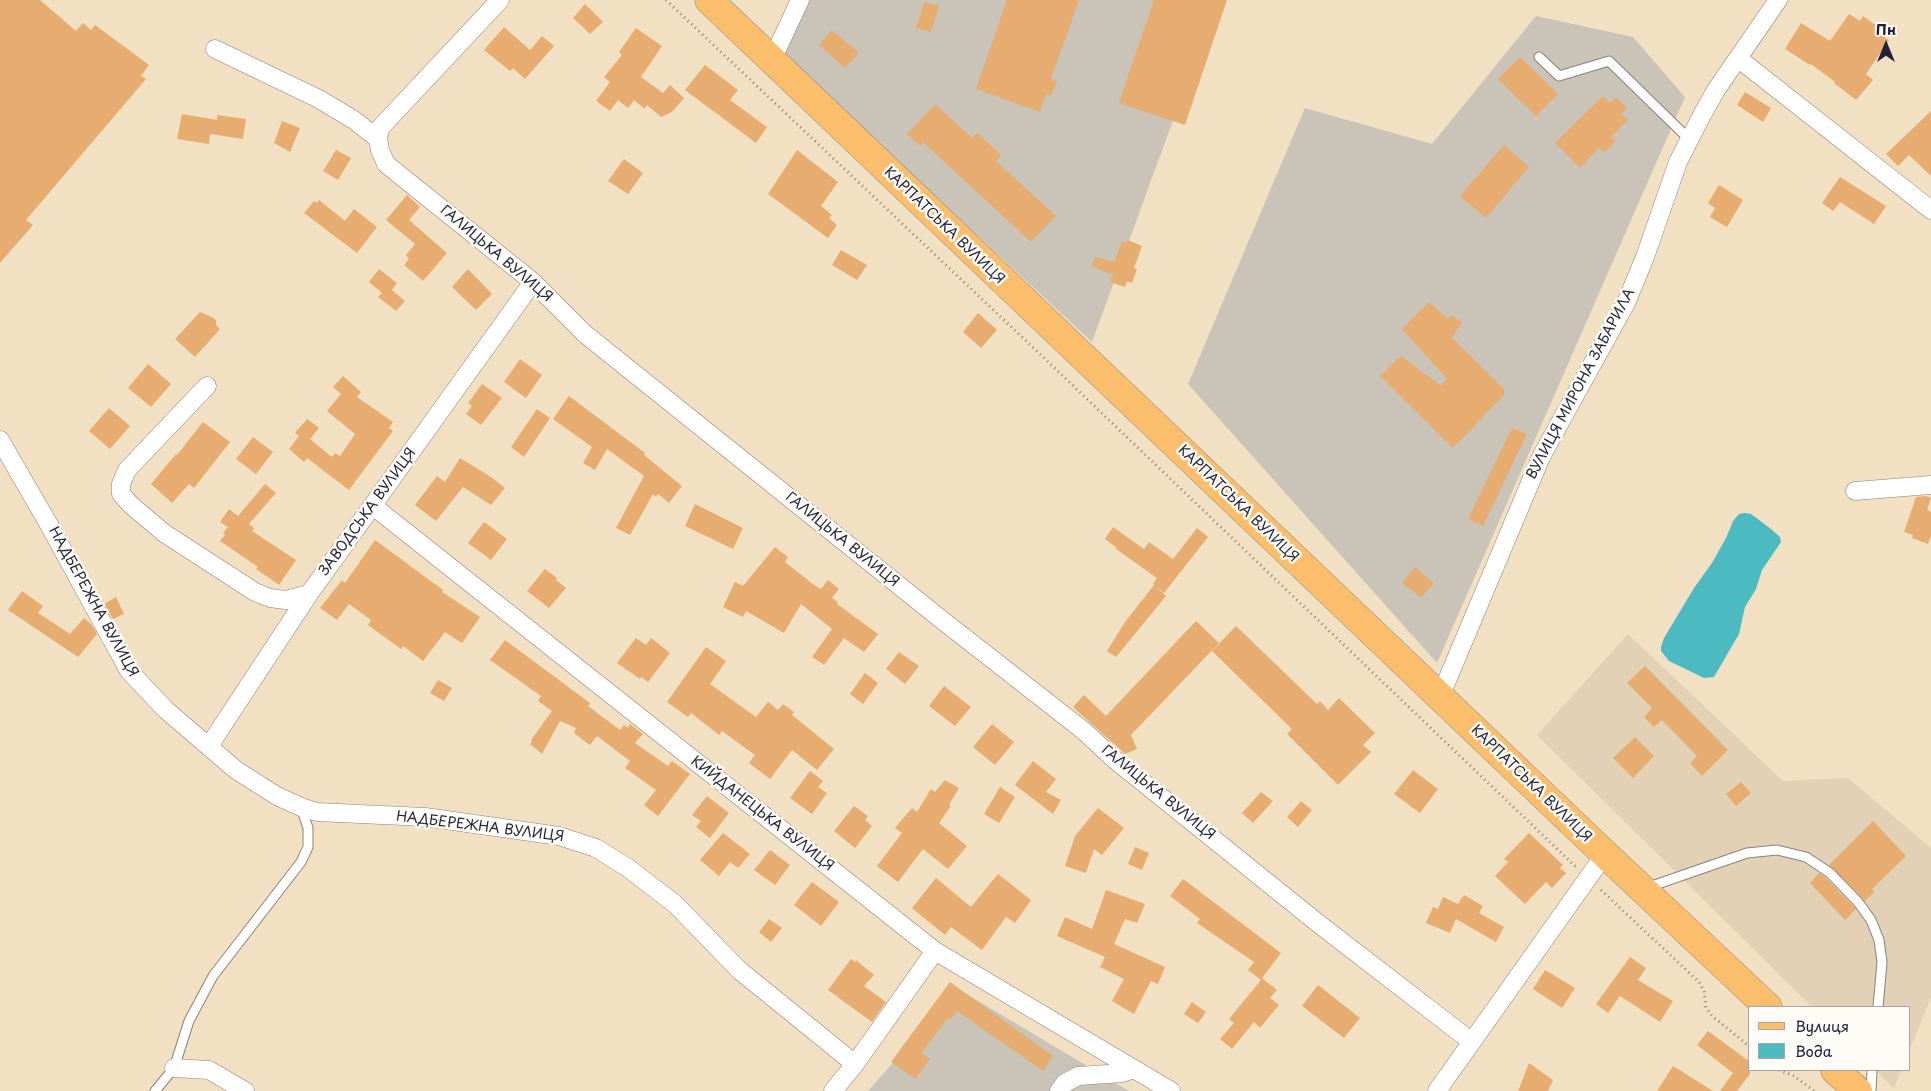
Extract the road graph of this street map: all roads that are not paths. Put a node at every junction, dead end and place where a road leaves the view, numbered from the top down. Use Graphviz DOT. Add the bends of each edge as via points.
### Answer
graph roads {
  1 [pos="500,0"];
  2 [pos="709,0"];
  3 [pos="800,0"];
  4 [pos="1778,0"];
  5 [pos="215,49"];
  6 [pos="1539,57"];
  7 [pos="1739,59"];
  8 [pos="771,62"];
  9 [pos="378,139"];
  10 [pos="1690,140"];
  11 [pos="1931,210"];
  12 [pos="533,282"];
  13 [pos="207,386"];
  14 [pos="0,440"];
  15 [pos="1931,485"];
  16 [pos="1855,490"];
  17 [pos="374,506"];
  18 [pos="309,594"];
  19 [pos="1440,697"];
  20 [pos="209,746"];
  21 [pos="301,808"];
  22 [pos="1605,854"];
  23 [pos="1642,889"];
  24 [pos="935,951"];
  25 [pos="1767,1006"];
  26 [pos="1878,1006"];
  27 [pos="1472,1042"];
  28 [pos="855,1064"];
  29 [pos="174,1068"];
  30 [pos="1134,1069"];
  31 [pos="1836,1071"];
  32 [pos="1872,1071"];
  33 [pos="155,1091"];
  34 [pos="245,1091"];
  35 [pos="832,1091"];
  36 [pos="1059,1091"];
  37 [pos="1171,1091"];
  38 [pos="1437,1091"];
  39 [pos="1858,1091"];
  40 [pos="1870,1091"];
  1 -- 9 [label="street" via="380,128"];
  2 -- 8 [label="main road, КАРПАТСЬКА ВУЛИЦЯ"];
  3 -- 8 [label="street"];
  4 -- 7 [label="street, ВУЛИЦЯ МИРОНА ЗАБАРИЛА"];
  5 -- 9 [label="street" via="319,99"];
  6 -- 10 [label="lane" via="1558,76 1608,61"];
  7 -- 10 [label="street, ВУЛИЦЯ МИРОНА ЗАБАРИЛА" via="1702,114"];
  7 -- 11 [label="street"];
  8 -- 19 [label="main road, КАРПАТСЬКА ВУЛИЦЯ"];
  9 -- 12 [label="street, ГАЛИЦЬКА ВУЛИЦЯ" via="386,164"];
  10 -- 19 [label="street, ВУЛИЦЯ МИРОНА ЗАБАРИЛА" via="1678,162 1626,304 1540,457"];
  12 -- 17 [label="street, ЗАВОДСЬКА ВУЛИЦЯ"];
  12 -- 27 [label="street, ГАЛИЦЬКА ВУЛИЦЯ" via="615,359 1084,731 1114,759 1319,924"];
  13 -- 18 [label="street" via="127,470 121,494 164,533 255,592 286,600"];
  14 -- 20 [label="street, НАДБЕРЕЖНА ВУЛИЦЯ" via="129,671 166,710"];
  15 -- 16 [label="street"];
  17 -- 18 [label="street, ЗАВОДСЬКА ВУЛИЦЯ"];
  17 -- 24 [label="street, КИЙДАНЕЦЬКА ВУЛИЦЯ"];
  18 -- 20 [label="street, ЗАВОДСЬКА ВУЛИЦЯ"];
  19 -- 22 [label="main road, КАРПАТСЬКА ВУЛИЦЯ"];
  20 -- 21 [label="street, НАДБЕРЕЖНА ВУЛИЦЯ" via="243,774"];
  21 -- 28 [label="street, НАДБЕРЕЖНА ВУЛИЦЯ" via="333,814 425,817 560,836 596,848 675,904 739,970"];
  21 -- 29 [label="lane" via="308,828 308,847 301,862 213,976 189,1021"];
  22 -- 23 [label="main road, КАРПАТСЬКА ВУЛИЦЯ"];
  22 -- 27 [label="street"];
  23 -- 25 [label="main road, КАРПАТСЬКА ВУЛИЦЯ"];
  23 -- 26 [label="lane" via="1747,853 1777,850 1806,856 1830,873 1871,920 1879,940 1882,962"];
  24 -- 28 [label="street"];
  24 -- 30 [label="street, КИЙДАНЕЦЬКА ВУЛИЦЯ"];
  27 -- 38 [label="street"];
  28 -- 35 [label="street"];
  29 -- 33 [label="lane"];
  29 -- 34 [label="street" via="209,1070"];
  30 -- 36 [label="street" via="1078,1076 1065,1083"];
  30 -- 37 [label="street, КИЙДАНЕЦЬКА ВУЛИЦЯ"];
  31 -- 39 [label="main road"];
  32 -- 40 [label="lane"];
}
